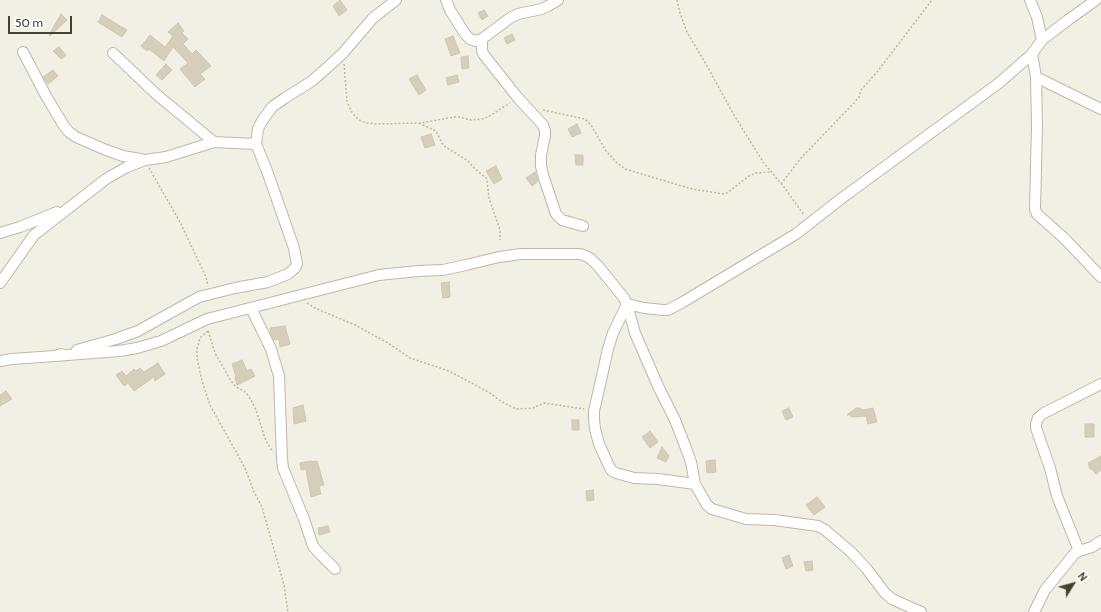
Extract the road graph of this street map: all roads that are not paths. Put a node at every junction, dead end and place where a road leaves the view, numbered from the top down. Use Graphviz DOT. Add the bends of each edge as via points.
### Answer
graph roads {
  1 [pos="396,0"];
  2 [pos="446,0"];
  3 [pos="558,0"];
  4 [pos="1030,0"];
  5 [pos="1096,0"];
  6 [pos="482,39"];
  7 [pos="1042,40"];
  8 [pos="23,52"];
  9 [pos="113,52"];
  10 [pos="1032,54"];
  11 [pos="1036,77"];
  12 [pos="1101,109"];
  13 [pos="214,142"];
  14 [pos="256,144"];
  15 [pos="145,160"];
  16 [pos="70,207"];
  17 [pos="583,226"];
  18 [pos="0,233"];
  19 [pos="1101,277"];
  20 [pos="0,283"];
  21 [pos="627,304"];
  22 [pos="251,308"];
  23 [pos="55,356"];
  24 [pos="0,361"];
  25 [pos="1101,384"];
  26 [pos="695,484"];
  27 [pos="1101,541"];
  28 [pos="1079,551"];
  29 [pos="335,569"];
  30 [pos="921,612"];
  31 [pos="1034,612"];
  1 -- 14 [label="street" via="373,18 343,53 312,81 272,108 258,129"];
  2 -- 6 [label="street" via="465,34 474,40"];
  3 -- 6 [label="street" via="542,9 510,18"];
  4 -- 7 [label="street"];
  5 -- 7 [label="street"];
  6 -- 17 [label="street" via="484,55 543,125 545,131 541,166 556,214 562,220"];
  7 -- 10 [label="street"];
  8 -- 15 [label="street" via="69,132 106,150"];
  9 -- 13 [label="street" via="156,94"];
  10 -- 11 [label="street"];
  10 -- 21 [label="street" via="999,83 796,234 673,307 663,310"];
  11 -- 12 [label="street"];
  11 -- 19 [label="street" via="1035,209 1037,214"];
  13 -- 14 [label="street"];
  13 -- 15 [label="street" via="166,158"];
  14 -- 23 [label="street" via="294,248 296,268 268,282 199,297 138,331"];
  15 -- 16 [label="street" via="106,179"];
  16 -- 18 [label="street" via="20,228"];
  16 -- 20 [label="street" via="34,234"];
  21 -- 22 [label="street" via="598,266 586,256 521,254 443,270 379,275"];
  21 -- 26 [label="street" via="635,333 684,443"];
  21 -- 26 [label="street" via="608,349 594,411 599,444 609,466 616,473 634,478"];
  22 -- 23 [label="street" via="207,319 161,341 137,348"];
  22 -- 29 [label="street" via="272,349 279,376 283,468 313,546"];
  23 -- 24 [label="street"];
  25 -- 28 [label="street" via="1044,413 1036,424 1058,496"];
  26 -- 30 [label="street" via="712,509 746,520 774,520 818,526 850,551 892,599"];
  27 -- 28 [label="street"];
  28 -- 31 [label="street" via="1045,590"];
}
